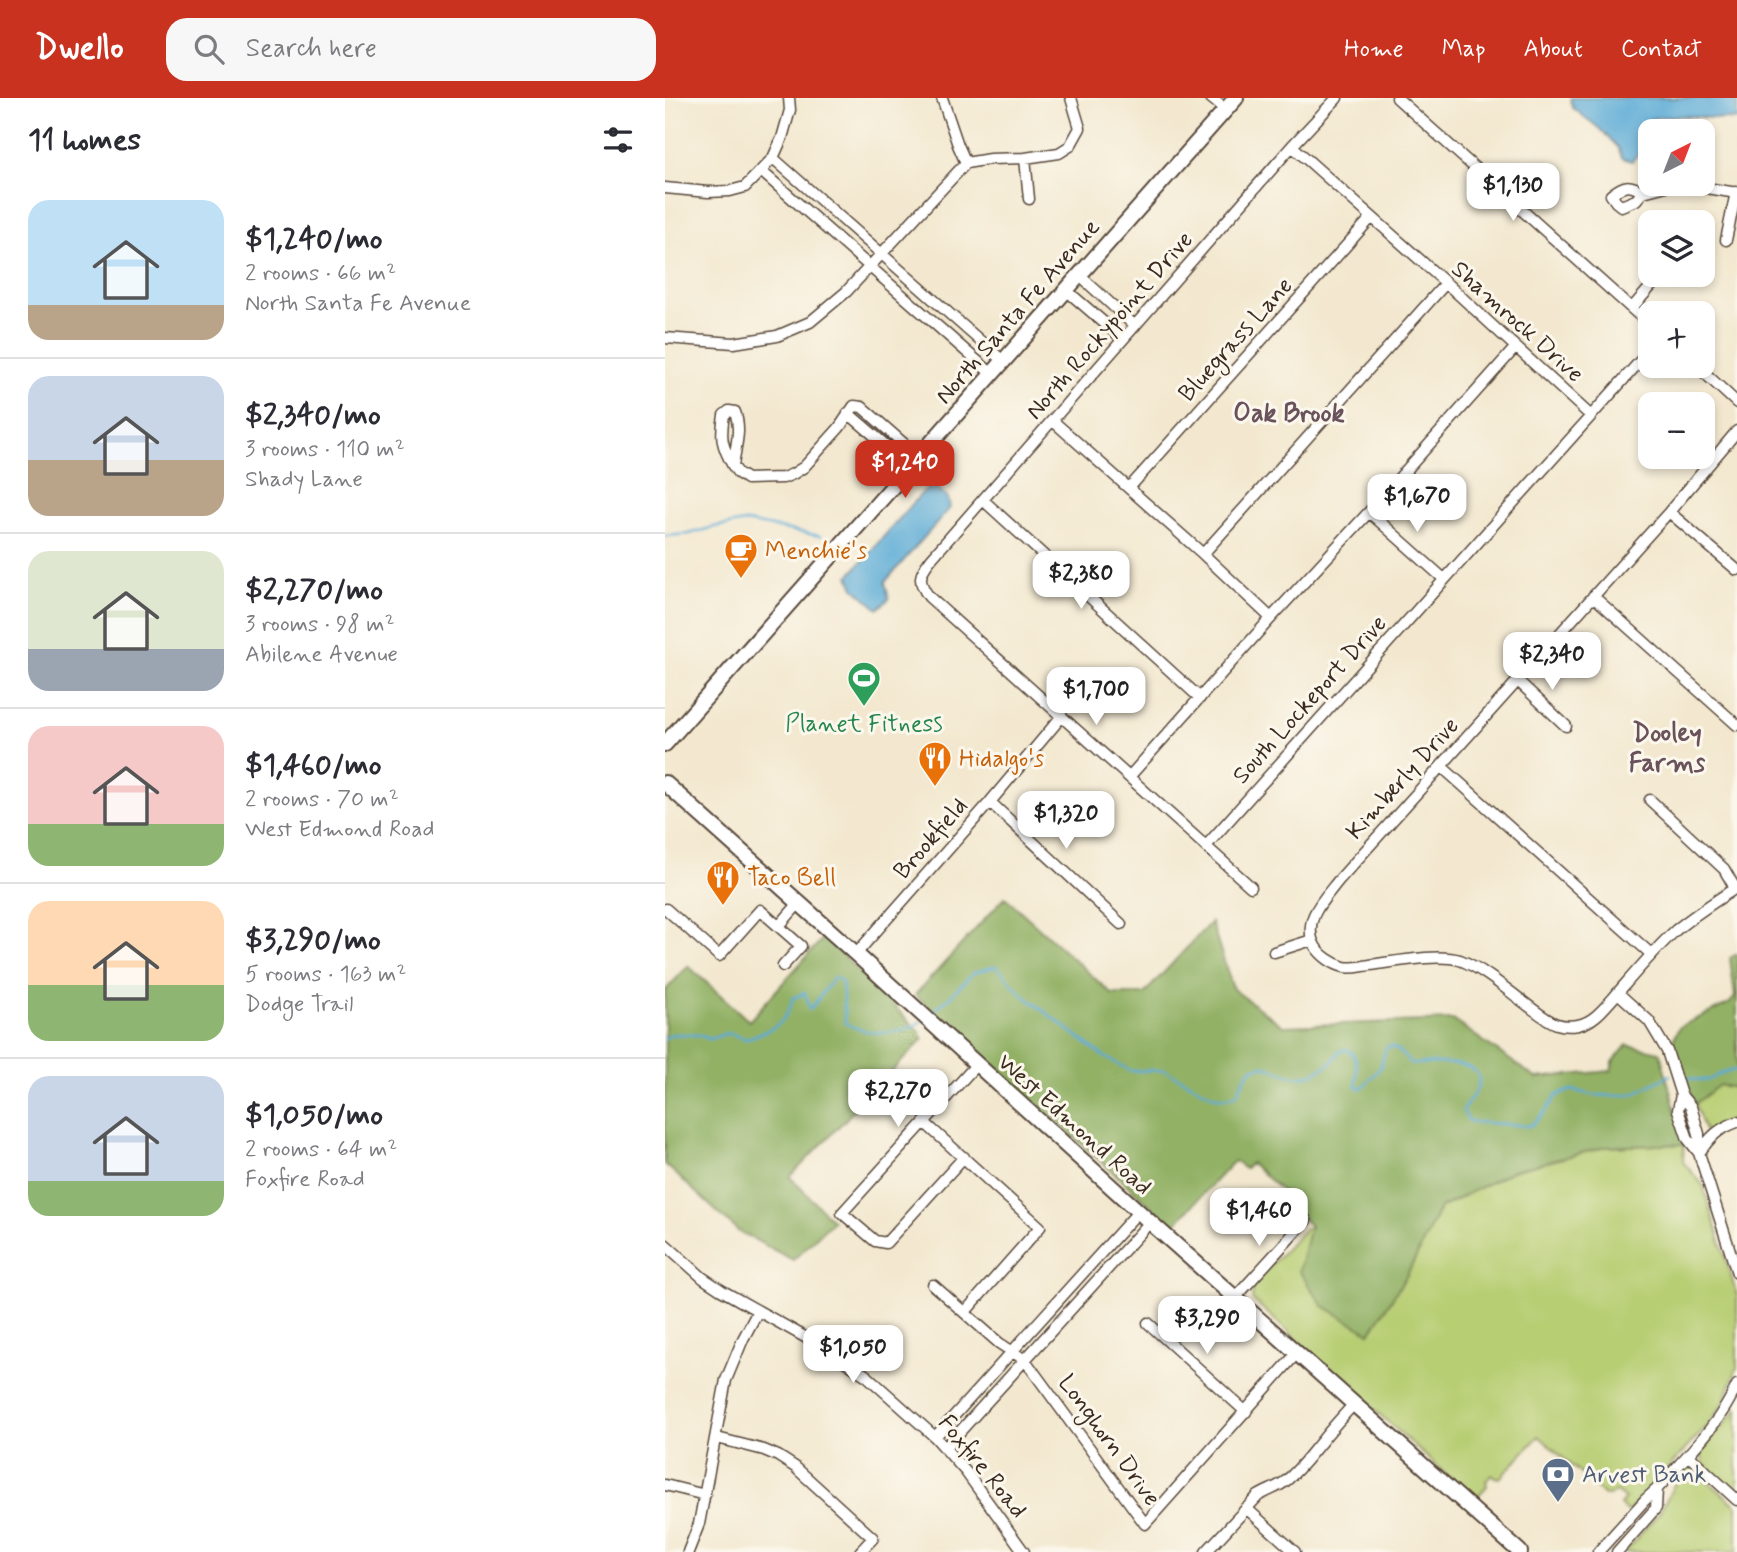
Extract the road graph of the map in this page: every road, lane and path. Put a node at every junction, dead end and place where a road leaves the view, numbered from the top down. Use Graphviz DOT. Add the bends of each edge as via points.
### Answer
graph roads {
  1 [pos="789,98"];
  2 [pos="942,98"];
  3 [pos="1071,98"];
  4 [pos="1211,98"];
  5 [pos="1236,98"];
  6 [pos="1337,98"];
  7 [pos="1397,98"];
  8 [pos="1226,110"];
  9 [pos="1292,146"];
  10 [pos="773,158"];
  11 [pos="1025,158"];
  12 [pos="967,163"];
  13 [pos="761,171"];
  14 [pos="665,188"];
  15 [pos="1715,189"];
  16 [pos="1736,192"];
  17 [pos="1029,199"];
  18 [pos="1371,218"];
  19 [pos="1725,240"];
  20 [pos="882,253"];
  21 [pos="870,267"];
  22 [pos="1079,275"];
  23 [pos="1445,283"];
  24 [pos="1650,287"];
  25 [pos="1066,289"];
  26 [pos="1632,308"];
  27 [pos="1638,314"];
  28 [pos="1135,326"];
  29 [pos="665,338"];
  30 [pos="1123,339"];
  31 [pos="1515,348"];
  32 [pos="1003,361"];
  33 [pos="1638,363"];
  34 [pos="992,374"];
  35 [pos="1710,378"];
  36 [pos="1737,403"];
  37 [pos="1591,416"];
  38 [pos="1053,421"];
  39 [pos="1737,431"];
  40 [pos="915,462"];
  41 [pos="733,466"];
  42 [pos="1129,488"];
  43 [pos="983,500"];
  44 [pos="1369,512"];
  45 [pos="1669,512"];
  46 [pos="1203,554"];
  47 [pos="1737,570"];
  48 [pos="1444,579"];
  49 [pos="1593,596"];
  50 [pos="1271,618"];
  51 [pos="1518,681"];
  52 [pos="1200,698"];
  53 [pos="1062,716"];
  54 [pos="1737,725"];
  55 [pos="1566,726"];
  56 [pos="665,744"];
  57 [pos="1441,765"];
  58 [pos="1129,777"];
  59 [pos="665,783"];
  60 [pos="1650,800"];
  61 [pos="990,802"];
  62 [pos="1206,846"];
  63 [pos="1251,887"];
  64 [pos="1736,888"];
  65 [pos="799,903"];
  66 [pos="667,909"];
  67 [pos="1121,924"];
  68 [pos="779,926"];
  69 [pos="1312,940"];
  70 [pos="1274,952"];
  71 [pos="856,954"];
  72 [pos="1651,954"];
  73 [pos="783,966"];
  74 [pos="1618,993"];
  75 [pos="976,1065"];
  76 [pos="1737,1122"];
  77 [pos="925,1123"];
  78 [pos="1699,1153"];
  79 [pos="964,1157"];
  80 [pos="1138,1212"];
  81 [pos="1306,1220"];
  82 [pos="1150,1222"];
  83 [pos="667,1249"];
  84 [pos="1736,1262"];
  85 [pos="933,1285"];
  86 [pos="1235,1298"];
  87 [pos="758,1311"];
  88 [pos="965,1312"];
  89 [pos="1148,1323"];
  90 [pos="1012,1351"];
  91 [pos="1297,1353"];
  92 [pos="1025,1360"];
  93 [pos="1737,1385"];
  94 [pos="1354,1404"];
  95 [pos="1246,1412"];
  96 [pos="935,1437"];
  97 [pos="717,1438"];
  98 [pos="945,1448"];
  99 [pos="1688,1455"];
  100 [pos="665,1485"];
  101 [pos="1657,1489"];
  102 [pos="705,1495"];
  103 [pos="1737,1500"];
  104 [pos="1246,1508"];
  105 [pos="1020,1551"];
  106 [pos="688,1552"];
  107 [pos="860,1552"];
  108 [pos="1206,1552"];
  109 [pos="1295,1552"];
  110 [pos="1520,1552"];
  111 [pos="1598,1552"];
  112 [pos="1618,1552"];
  1 -- 10 [label="street" via="790,110"];
  2 -- 12 [label="street"];
  3 -- 11 [label="street" via="1080,128 1070,146 1059,153"];
  4 -- 8 [label="street"];
  5 -- 8 [label="main road, North Santa Fe Avenue"];
  6 -- 9 [label="street, North Rockypoint Drive"];
  7 -- 26 [label="street"];
  8 -- 22 [label="main road, North Santa Fe Avenue"];
  9 -- 18 [label="street, Shamrock Drive"];
  9 -- 28 [label="street, North Rockypoint Drive"];
  10 -- 13 [label="street"];
  10 -- 20 [label="street"];
  11 -- 12 [label="street"];
  11 -- 17 [label="street"];
  12 -- 20 [label="street"];
  13 -- 14 [label="street" via="745,187 730,191"];
  13 -- 21 [label="street"];
  15 -- 16 [label="street"];
  16 -- 19 [label="street"];
  18 -- 23 [label="street, Shamrock Drive"];
  18 -- 42 [label="street, Bluegrass Lane"];
  20 -- 21 [label="street"];
  20 -- 32 [label="street"];
  21 -- 29 [label="street" via="810,322 777,336 734,342"];
  21 -- 34 [label="street"];
  22 -- 25 [label="main road, North Santa Fe Avenue"];
  22 -- 28 [label="street"];
  23 -- 31 [label="street, Shamrock Drive"];
  23 -- 46 [label="street"];
  24 -- 26 [label="street"];
  25 -- 30 [label="street"];
  25 -- 32 [label="main road, North Santa Fe Avenue"];
  26 -- 27 [label="street"];
  28 -- 30 [label="street, North Rockypoint Drive"];
  30 -- 38 [label="street, North Rockypoint Drive"];
  31 -- 37 [label="street, Shamrock Drive"];
  31 -- 44 [label="street"];
  32 -- 34 [label="main road, North Santa Fe Avenue"];
  33 -- 37 [label="street, South Lockeport Drive"];
  34 -- 40 [label="main road, North Santa Fe Avenue"];
  35 -- 36 [label="street"];
  37 -- 48 [label="street, South Lockeport Drive"];
  38 -- 42 [label="street"];
  38 -- 43 [label="street, North Rockypoint Drive"];
  39 -- 45 [label="street, Kimberly Drive"];
  40 -- 41 [label="street" via="848,413 839,429 793,474 747,479"];
  40 -- 56 [label="main road, North Santa Fe Avenue"];
  41 -- 41 [label="street" via="739,421 735,412 729,411 724,415 722,440"];
  42 -- 46 [label="street"];
  43 -- 52 [label="street"];
  43 -- 53 [label="street, North Rockypoint Drive" via="922,570 920,583 929,597"];
  44 -- 48 [label="street"];
  44 -- 50 [label="street"];
  45 -- 47 [label="street"];
  45 -- 49 [label="street, Kimberly Drive"];
  46 -- 50 [label="street"];
  48 -- 62 [label="street, South Lockeport Drive"];
  49 -- 51 [label="street, Kimberly Drive"];
  49 -- 54 [label="street"];
  50 -- 52 [label="street"];
  51 -- 55 [label="street"];
  51 -- 57 [label="street, Kimberly Drive"];
  52 -- 58 [label="street"];
  53 -- 58 [label="street"];
  53 -- 61 [label="street, Brookfield"];
  57 -- 69 [label="street, Kimberly Drive" via="1317,908 1311,920"];
  57 -- 72 [label="street"];
  58 -- 62 [label="street"];
  59 -- 65 [label="main road, West Edmond Road"];
  60 -- 64 [label="street" via="1724,869"];
  61 -- 67 [label="street"];
  61 -- 71 [label="street, Brookfield"];
  62 -- 63 [label="street"];
  64 -- 72 [label="street" via="1700,911"];
  65 -- 68 [label="street"];
  65 -- 71 [label="main road, West Edmond Road"];
  66 -- 68 [label="street" via="719,956 760,910"];
  68 -- 73 [label="street" via="801,946"];
  69 -- 70 [label="street"];
  69 -- 74 [label="street" via="1320,954 1346,968 1457,959 1557,1024 1591,1020"];
  71 -- 75 [label="main road, West Edmond Road"];
  72 -- 74 [label="street"];
  74 -- 78 [label="street" via="1659,1035 1681,1095 1691,1107"];
  75 -- 77 [label="street"];
  75 -- 80 [label="main road, West Edmond Road"];
  76 -- 78 [label="street" via="1710,1137"];
  77 -- 79 [label="street"];
  77 -- 79 [label="street" via="842,1213 875,1241 886,1243"];
  78 -- 84 [label="street"];
  79 -- 88 [label="street" via="1040,1227"];
  80 -- 82 [label="main road, West Edmond Road"];
  80 -- 90 [label="street"];
  81 -- 86 [label="street"];
  82 -- 86 [label="main road, West Edmond Road"];
  82 -- 92 [label="street"];
  83 -- 87 [label="street, Foxfire Road" via="703,1278"];
  85 -- 88 [label="street, Longhorn Drive"];
  86 -- 91 [label="main road, West Edmond Road"];
  87 -- 96 [label="street, Foxfire Road" via="857,1368"];
  87 -- 97 [label="street" via="726,1380"];
  88 -- 90 [label="street, Longhorn Drive"];
  89 -- 95 [label="street"];
  90 -- 92 [label="street, Longhorn Drive"];
  90 -- 96 [label="street"];
  91 -- 94 [label="main road, West Edmond Road"];
  91 -- 95 [label="street, Longhorn Drive"];
  92 -- 95 [label="street, Longhorn Drive" via="1145,1524"];
  92 -- 98 [label="street"];
  93 -- 99 [label="street" via="1723,1414"];
  94 -- 104 [label="street" via="1289,1479"];
  94 -- 110 [label="main road, West Edmond Road"];
  96 -- 98 [label="street, Foxfire Road"];
  97 -- 102 [label="street"];
  97 -- 107 [label="street" via="764,1450 795,1467 873,1538"];
  98 -- 105 [label="street, Foxfire Road"];
  99 -- 101 [label="street"];
  99 -- 103 [label="street"];
  100 -- 102 [label="street"];
  101 -- 111 [label="street"];
  101 -- 112 [label="street" via="1656,1508"];
  102 -- 106 [label="street"];
  104 -- 108 [label="street"];
  104 -- 109 [label="street"];
}
